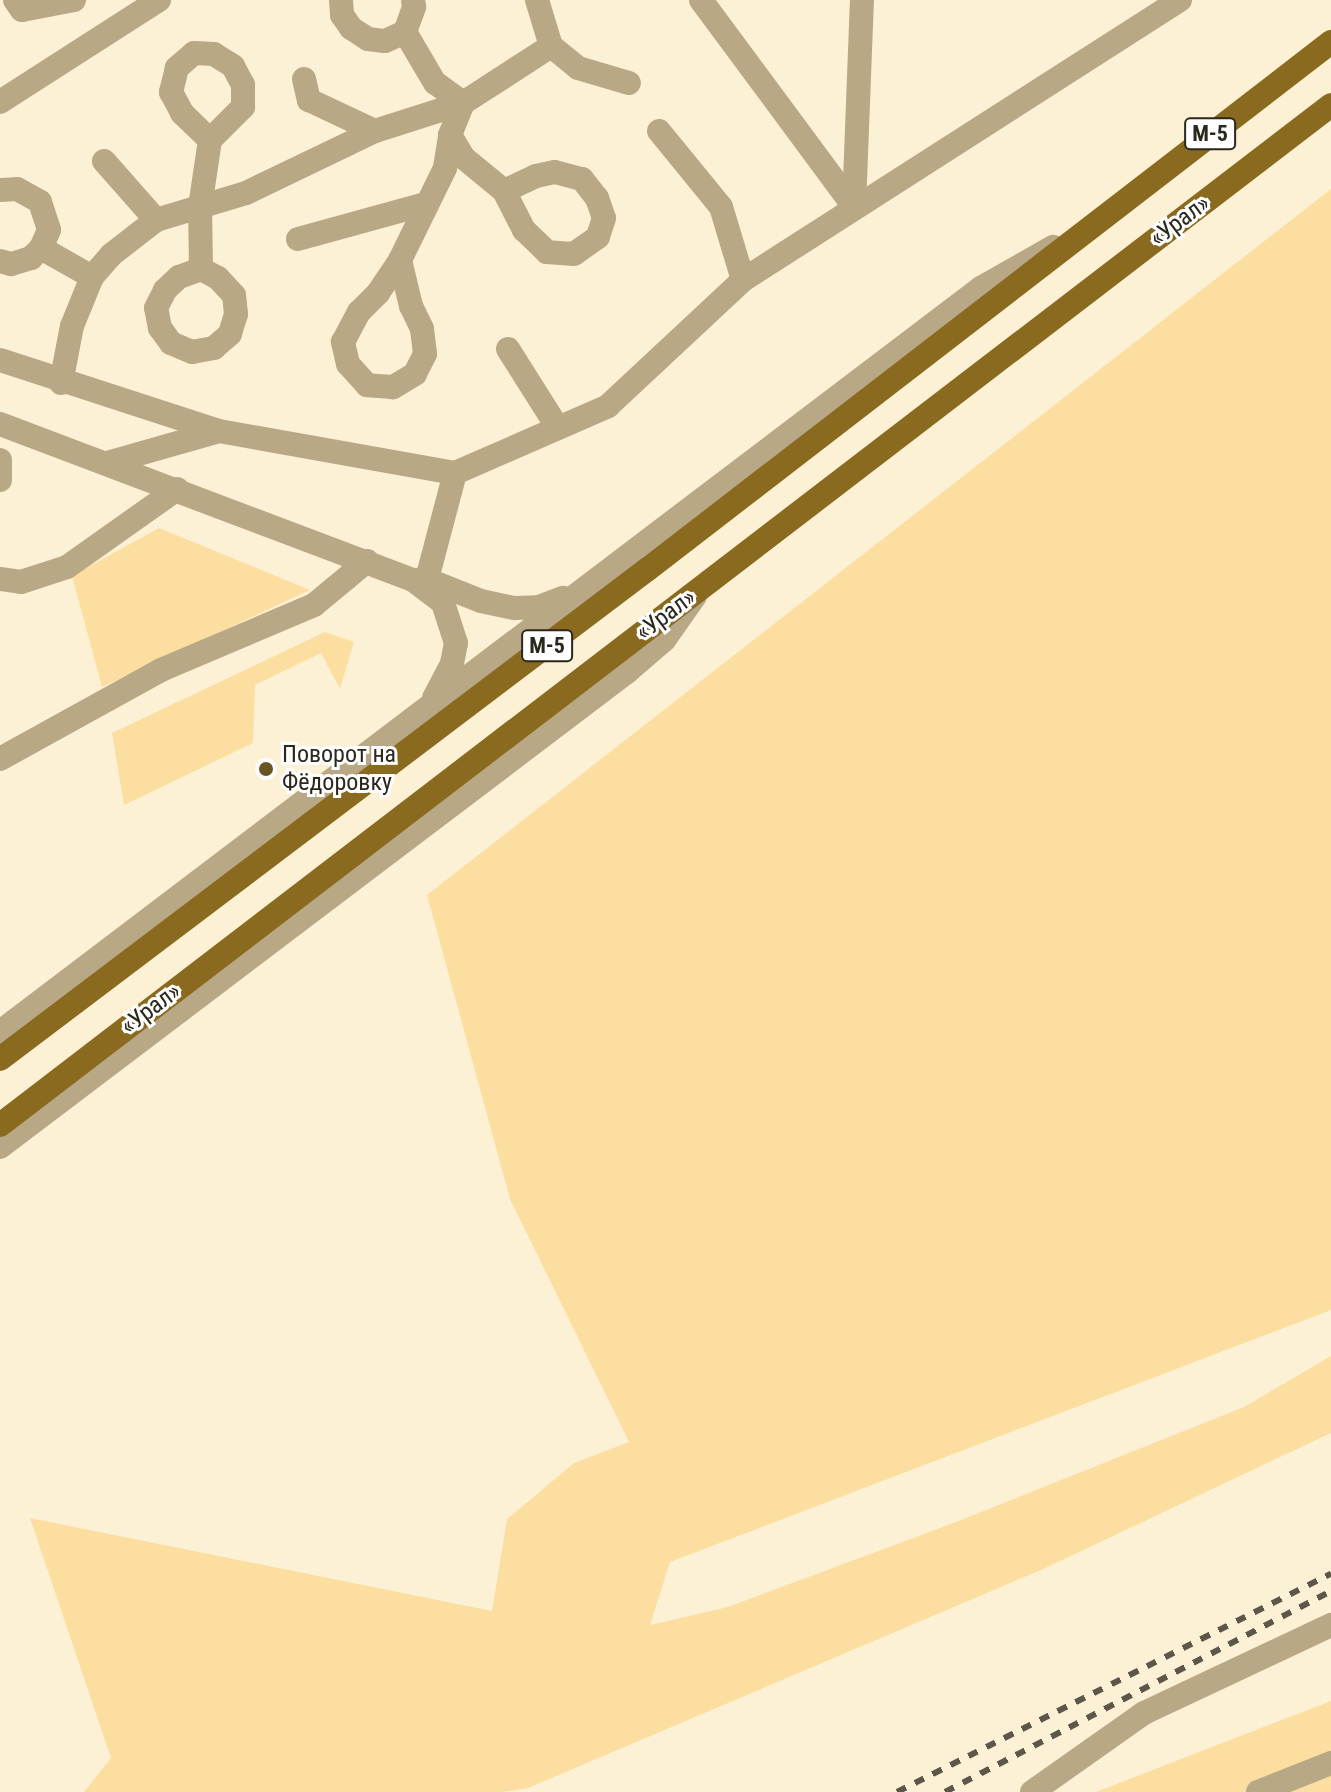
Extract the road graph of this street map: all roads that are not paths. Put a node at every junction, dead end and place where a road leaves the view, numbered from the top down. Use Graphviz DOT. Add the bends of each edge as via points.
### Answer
graph roads {
  1 [pos="15,0"];
  2 [pos="74,0"];
  3 [pos="159,0"];
  4 [pos="341,0"];
  5 [pos="413,0"];
  6 [pos="537,0"];
  7 [pos="862,0"];
  8 [pos="1180,0"];
  9 [pos="707,5"];
  10 [pos="405,32"];
  11 [pos="1331,42"];
  12 [pos="551,46"];
  13 [pos="304,79"];
  14 [pos="629,83"];
  15 [pos="0,102"];
  16 [pos="463,103"];
  17 [pos="1331,105"];
  18 [pos="375,131"];
  19 [pos="659,131"];
  20 [pos="450,135"];
  21 [pos="210,140"];
  22 [pos="104,161"];
  23 [pos="0,190"];
  24 [pos="504,191"];
  25 [pos="425,204"];
  26 [pos="200,207"];
  27 [pos="854,207"];
  28 [pos="156,220"];
  29 [pos="1088,227"];
  30 [pos="298,239"];
  31 [pos="41,248"];
  32 [pos="400,260"];
  33 [pos="0,261"];
  34 [pos="201,269"];
  35 [pos="92,277"];
  36 [pos="743,280"];
  37 [pos="508,349"];
  38 [pos="0,360"];
  39 [pos="61,383"];
  40 [pos="0,424"];
  41 [pos="558,428"];
  42 [pos="219,431"];
  43 [pos="0,460"];
  44 [pos="107,463"];
  45 [pos="455,473"];
  46 [pos="0,480"];
  47 [pos="177,489"];
  48 [pos="367,561"];
  49 [pos="612,570"];
  50 [pos="0,579"];
  51 [pos="427,579"];
  52 [pos="699,589"];
  53 [pos="427,708"];
  54 [pos="0,759"];
  55 [pos="0,1032"];
  56 [pos="0,1059"];
  57 [pos="0,1125"];
  58 [pos="0,1147"];
  59 [pos="1331,1625"];
  60 [pos="1331,1763"];
  61 [pos="1032,1792"];
  62 [pos="1258,1792"];
  1 -- 2 [label="street" via="22,10"];
  3 -- 15 [label="street"];
  4 -- 10 [label="street" via="342,15 368,39 385,41"];
  5 -- 10 [label="street"];
  6 -- 12 [label="street"];
  7 -- 27 [label="street"];
  8 -- 27 [label="street"];
  9 -- 27 [label="street"];
  10 -- 16 [label="street" via="435,83"];
  11 -- 29 [label="main road, «Урал» / М-5"];
  12 -- 14 [label="street" via="578,68"];
  12 -- 16 [label="street"];
  13 -- 18 [label="street" via="309,100"];
  16 -- 18 [label="street"];
  16 -- 20 [label="street"];
  17 -- 52 [label="main road, «Урал» / М-5"];
  18 -- 26 [label="street" via="246,193"];
  19 -- 36 [label="street" via="721,207"];
  20 -- 24 [label="street" via="464,158"];
  20 -- 25 [label="street" via="445,168"];
  21 -- 26 [label="street"];
  22 -- 28 [label="street"];
  23 -- 31 [label="street" via="17,189 40,202 49,230"];
  25 -- 30 [label="street"];
  25 -- 32 [label="street"];
  26 -- 28 [label="street"];
  26 -- 34 [label="street"];
  27 -- 36 [label="street"];
  28 -- 35 [label="street"];
  29 -- 49 [label="street" via="981,288"];
  29 -- 56 [label="main road, «Урал» / М-5" via="648,569"];
  31 -- 33 [label="street" via="31,258 11,264"];
  31 -- 35 [label="street"];
  32 -- 32 [label="street" via="343,342 348,364 367,385 393,387 415,374 425,354"];
  35 -- 39 [label="street" via="72,326"];
  36 -- 41 [label="street" via="608,406"];
  37 -- 41 [label="street"];
  38 -- 39 [label="street"];
  39 -- 42 [label="street"];
  40 -- 44 [label="street"];
  41 -- 45 [label="street"];
  42 -- 44 [label="street"];
  42 -- 45 [label="street"];
  43 -- 46 [label="street"];
  44 -- 47 [label="street"];
  45 -- 51 [label="street"];
  47 -- 48 [label="street"];
  47 -- 50 [label="street" via="67,567 21,582"];
  48 -- 51 [label="street"];
  48 -- 53 [label="street" via="431,592 451,622 456,643 452,664"];
  48 -- 54 [label="street" via="314,605 161,670"];
  49 -- 51 [label="street" via="539,607 481,601"];
  49 -- 53 [label="street"];
  52 -- 57 [label="main road, «Урал» / М-5"];
  52 -- 58 [label="street" via="664,640 627,672"];
  53 -- 55 [label="street"];
  59 -- 61 [label="street" via="1144,1713"];
  60 -- 62 [label="street"];
}
